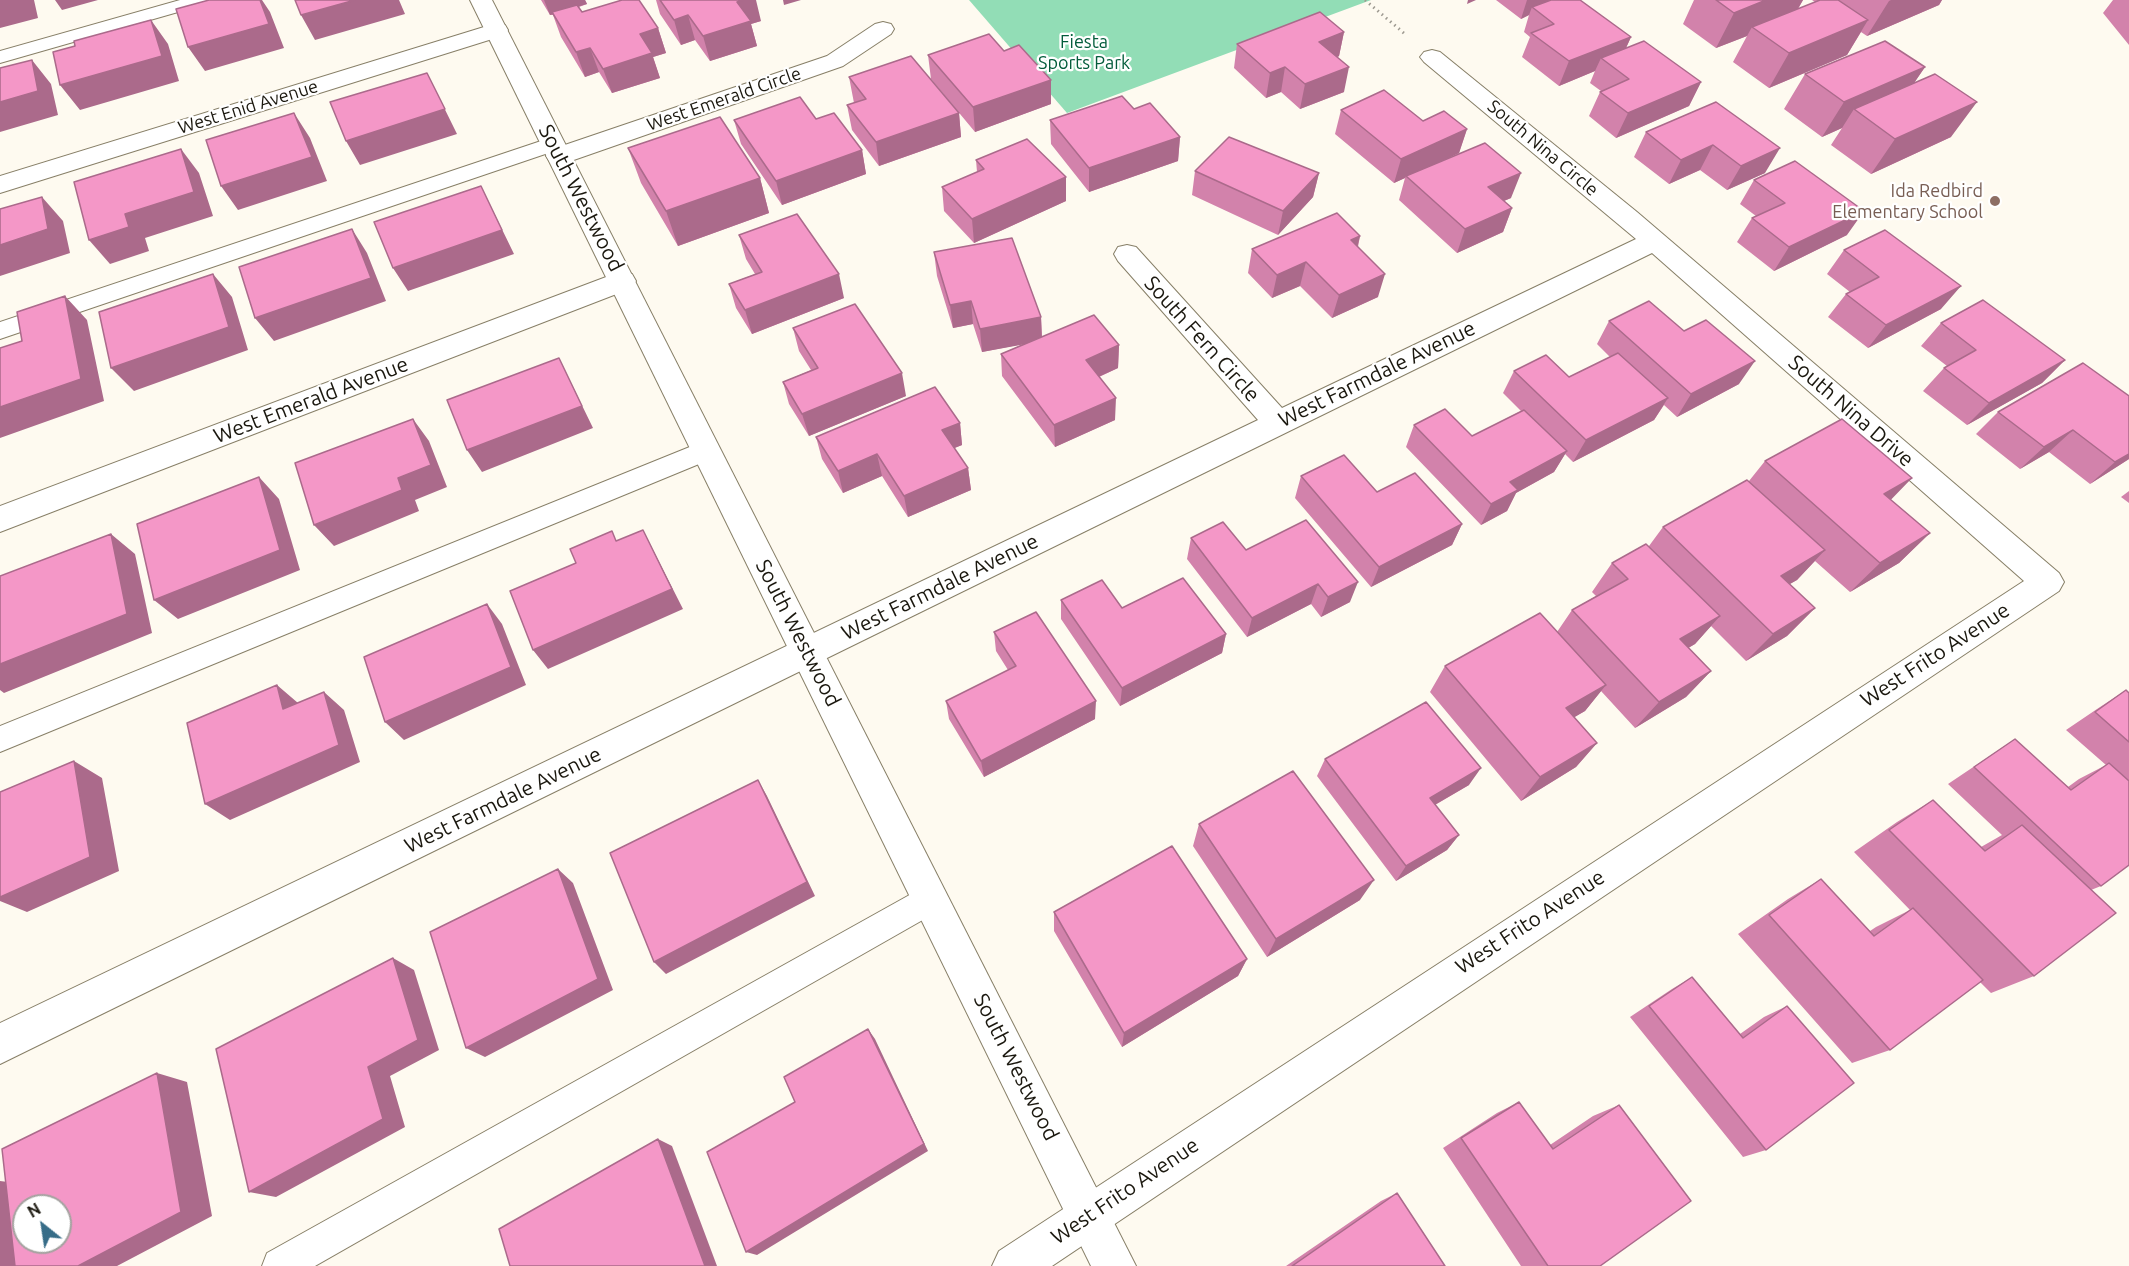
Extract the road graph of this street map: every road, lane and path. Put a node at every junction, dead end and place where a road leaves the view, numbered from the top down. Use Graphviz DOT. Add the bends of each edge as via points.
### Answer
graph roads {
  1 [pos="200,0"];
  2 [pos="482,0"];
  3 [pos="1365,0"];
  4 [pos="883,29"];
  5 [pos="497,30"];
  6 [pos="0,57"];
  7 [pos="1432,57"];
  8 [pos="556,150"];
  9 [pos="0,185"];
  10 [pos="1654,241"];
  11 [pos="1127,254"];
  12 [pos="622,281"];
  13 [pos="0,331"];
  14 [pos="1278,423"];
  15 [pos="707,450"];
  16 [pos="0,519"];
  17 [pos="2048,582"];
  18 [pos="807,651"];
  19 [pos="0,739"];
  20 [pos="931,898"];
  21 [pos="0,1044"];
  22 [pos="1089,1214"];
  23 [pos="280,1266"];
  24 [pos="1014,1266"];
  25 [pos="1114,1266"];
  1 -- 6 [label="lane"];
  2 -- 5 [label="street, South Westwood"];
  3 -- 7 [label="path"];
  4 -- 8 [label="street, West Emerald Circle" via="835,61"];
  5 -- 8 [label="street, South Westwood"];
  5 -- 9 [label="street, West Enid Avenue"];
  7 -- 10 [label="street, South Nina Circle"];
  8 -- 12 [label="street, South Westwood"];
  8 -- 13 [label="lane"];
  10 -- 14 [label="street, West Farmdale Avenue"];
  10 -- 17 [label="street, South Nina Drive"];
  11 -- 14 [label="street, South Fern Circle"];
  12 -- 15 [label="street, South Westwood"];
  12 -- 16 [label="street, West Emerald Avenue"];
  14 -- 18 [label="street, West Farmdale Avenue"];
  15 -- 18 [label="street, South Westwood"];
  15 -- 19 [label="lane"];
  17 -- 22 [label="street, West Frito Avenue"];
  18 -- 20 [label="street, South Westwood"];
  18 -- 21 [label="street, West Farmdale Avenue"];
  20 -- 22 [label="street, South Westwood"];
  20 -- 23 [label="lane"];
  22 -- 24 [label="street, West Frito Avenue"];
  22 -- 25 [label="street, South Westwood"];
}
